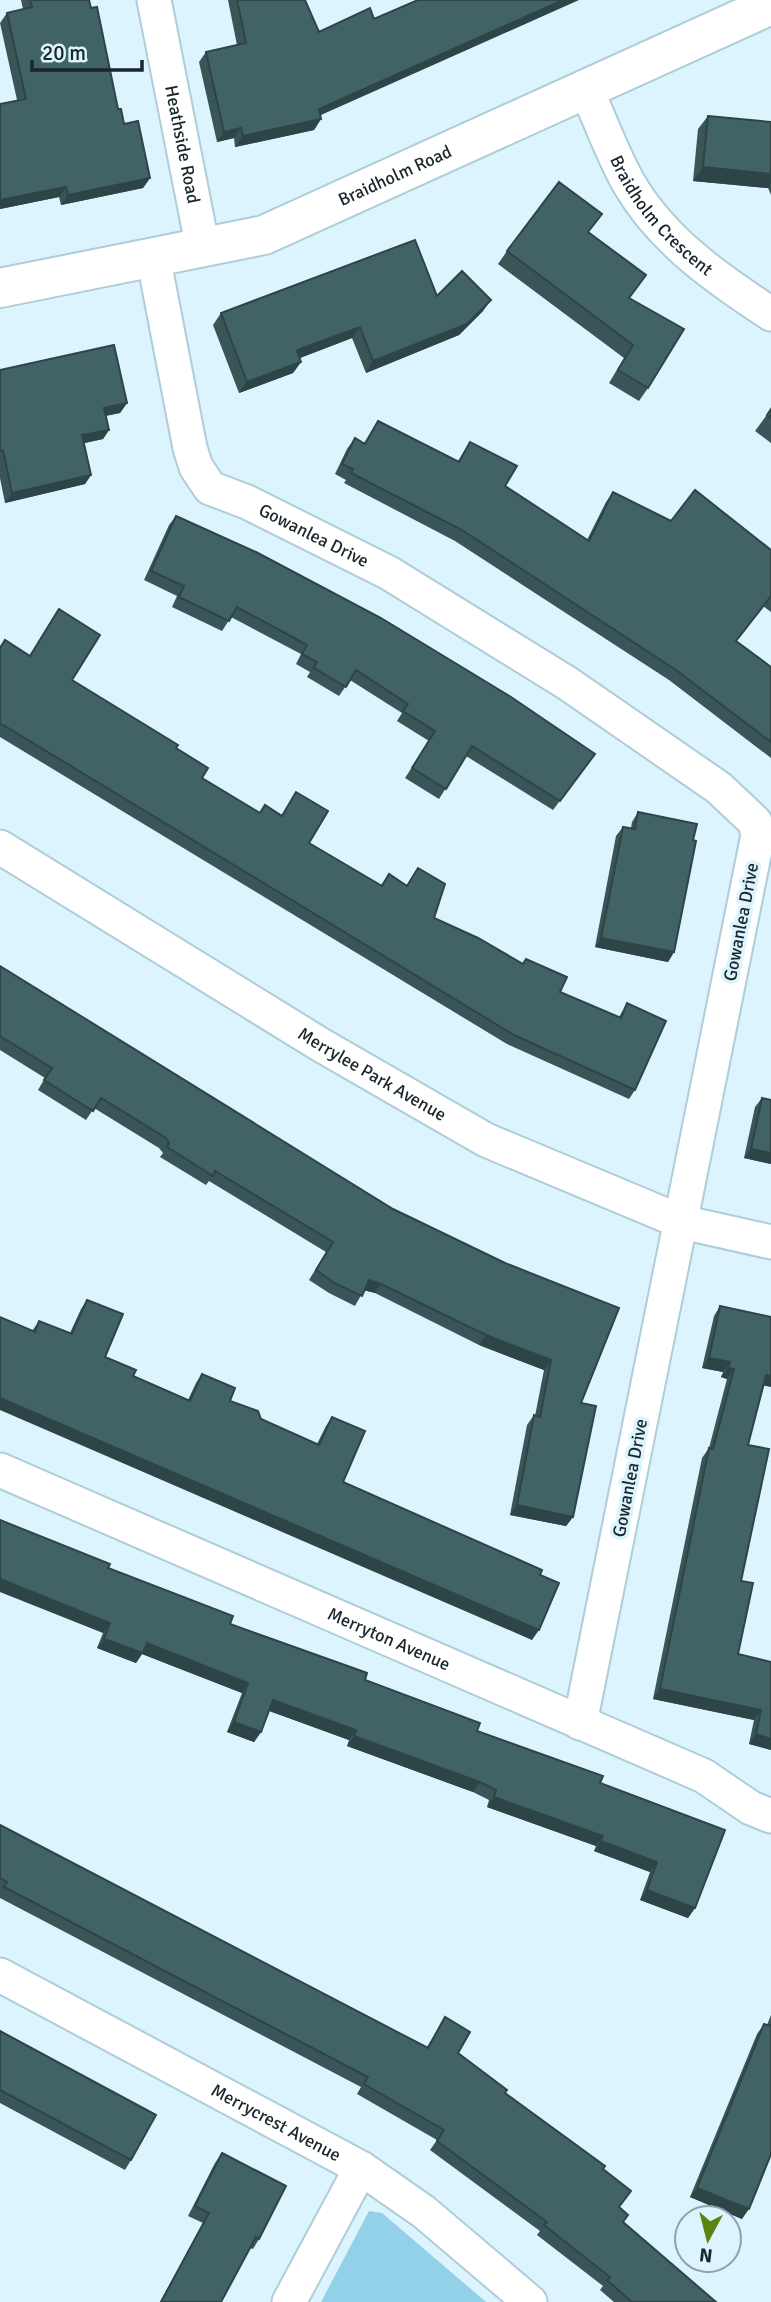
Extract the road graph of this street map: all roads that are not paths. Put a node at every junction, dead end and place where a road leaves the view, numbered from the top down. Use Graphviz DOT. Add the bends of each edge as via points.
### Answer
graph roads {
  1 [pos="154,0"];
  2 [pos="771,5"];
  3 [pos="586,89"];
  4 [pos="203,249"];
  5 [pos="153,256"];
  6 [pos="0,288"];
  7 [pos="771,314"];
  8 [pos="0,848"];
  9 [pos="682,1222"];
  10 [pos="771,1242"];
  11 [pos="0,1470"];
  12 [pos="580,1723"];
  13 [pos="771,1816"];
  14 [pos="0,1975"];
  15 [pos="361,2168"];
  16 [pos="289,2302"];
  17 [pos="530,2302"];
  1 -- 4 [label="street, Heathside Road"];
  2 -- 3 [label="street, Braidholm Road"];
  3 -- 4 [label="street, Braidholm Road" via="264,235"];
  3 -- 7 [label="street, Braidholm Crescent" via="632,188 675,242 719,281"];
  4 -- 5 [label="street, Braidholm Road"];
  5 -- 6 [label="street, Braidholm Road"];
  5 -- 9 [label="street, Gowanlea Drive" via="190,447 210,488 389,573 567,683 719,788 755,822 758,835"];
  8 -- 9 [label="street, Merrylee Park Avenue" via="321,1045 486,1140"];
  9 -- 10 [label="street, Merrylee Park Avenue"];
  9 -- 12 [label="street, Gowanlea Drive"];
  11 -- 12 [label="street, Merryton Avenue"];
  12 -- 13 [label="street, Merryton Avenue" via="704,1776"];
  14 -- 15 [label="street, Merrycrest Avenue"];
  15 -- 16 [label="street"];
  15 -- 17 [label="street, Merrycrest Avenue" via="424,2212"];
}
